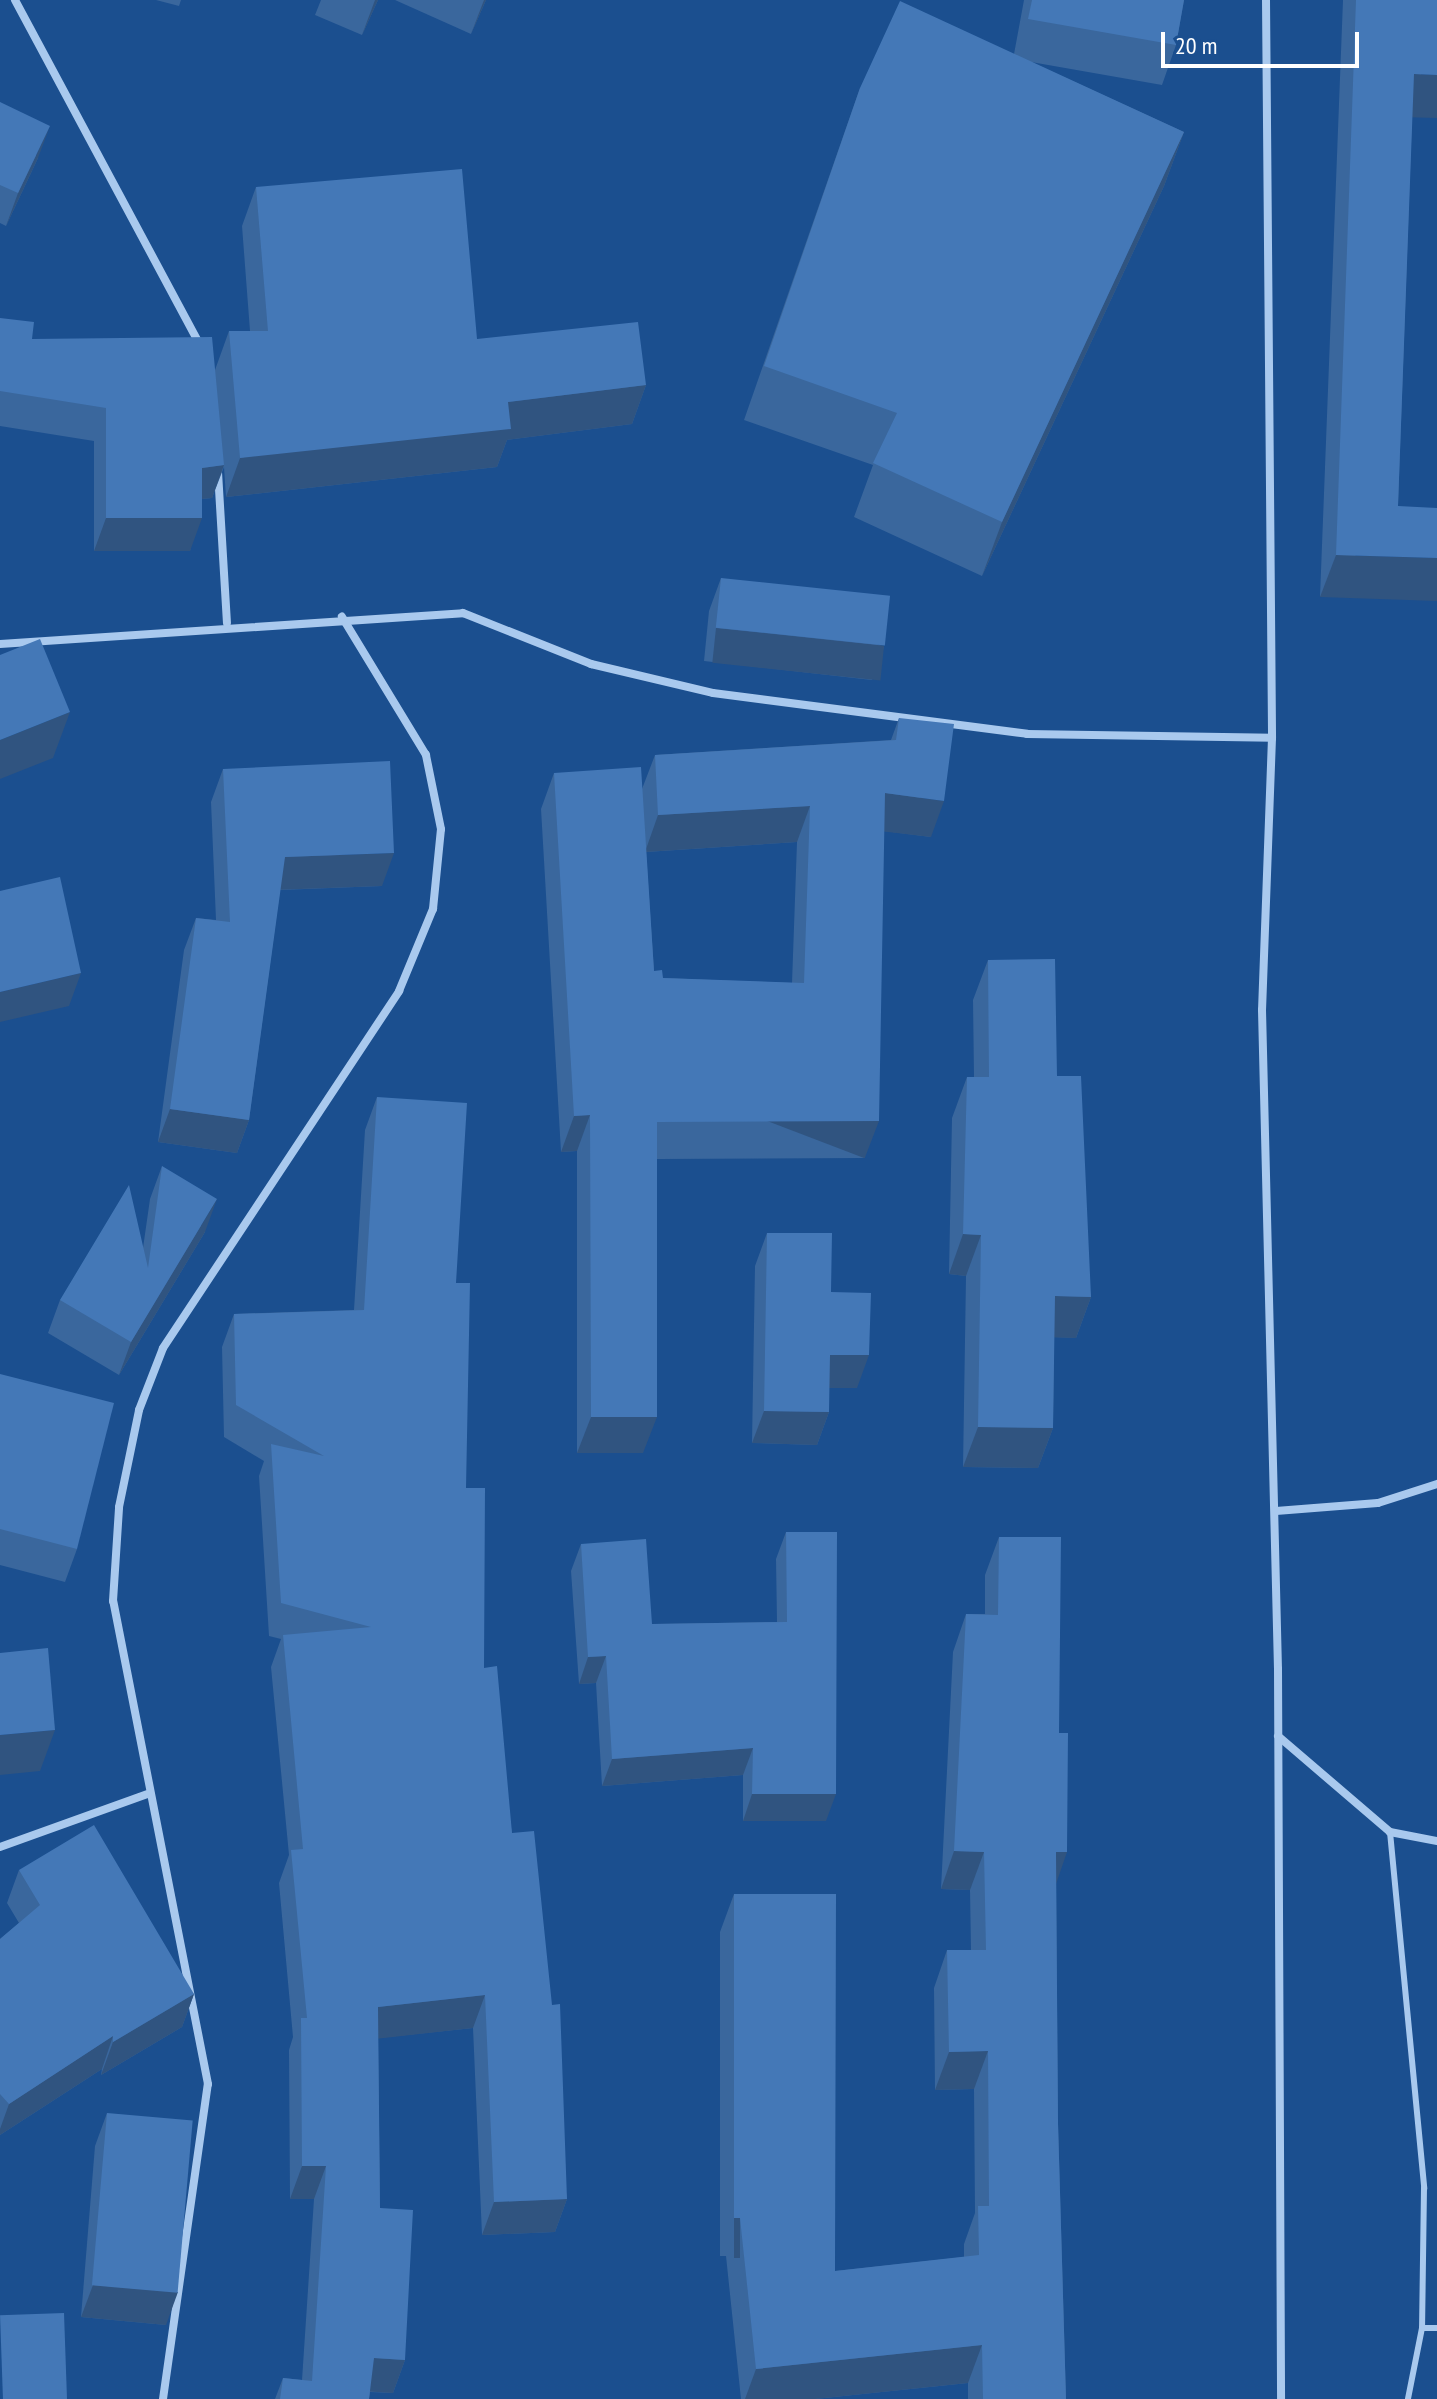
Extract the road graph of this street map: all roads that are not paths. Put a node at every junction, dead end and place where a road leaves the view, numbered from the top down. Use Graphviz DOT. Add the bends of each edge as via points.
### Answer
graph roads {
  1 [pos="15,0"];
  2 [pos="1266,0"];
  3 [pos="204,358"];
  4 [pos="217,458"];
  5 [pos="342,617"];
  6 [pos="227,623"];
  7 [pos="0,644"];
  8 [pos="1272,738"];
  9 [pos="1437,1484"];
  10 [pos="1276,1511"];
  11 [pos="1278,1736"];
  12 [pos="147,1794"];
  13 [pos="1390,1832"];
  14 [pos="1437,1841"];
  15 [pos="0,1847"];
  16 [pos="1422,2328"];
  17 [pos="1437,2328"];
  18 [pos="163,2399"];
  19 [pos="1281,2399"];
  20 [pos="1408,2399"];
  1 -- 3 [label="street"];
  2 -- 8 [label="street"];
  4 -- 6 [label="street"];
  5 -- 6 [label="street"];
  5 -- 8 [label="street" via="463,613 591,664 791,704 1027,734"];
  5 -- 12 [label="street" via="426,755 441,829 433,909 399,991 163,1348 139,1410 119,1507 113,1601"];
  6 -- 7 [label="street"];
  8 -- 10 [label="street" via="1262,1010"];
  9 -- 10 [label="street" via="1378,1503"];
  10 -- 11 [label="street"];
  11 -- 13 [label="street"];
  11 -- 19 [label="street"];
  12 -- 15 [label="street"];
  12 -- 18 [label="street" via="208,2084"];
  13 -- 14 [label="street"];
  13 -- 16 [label="lane" via="1424,2188"];
  16 -- 17 [label="lane"];
  16 -- 20 [label="lane"];
}
